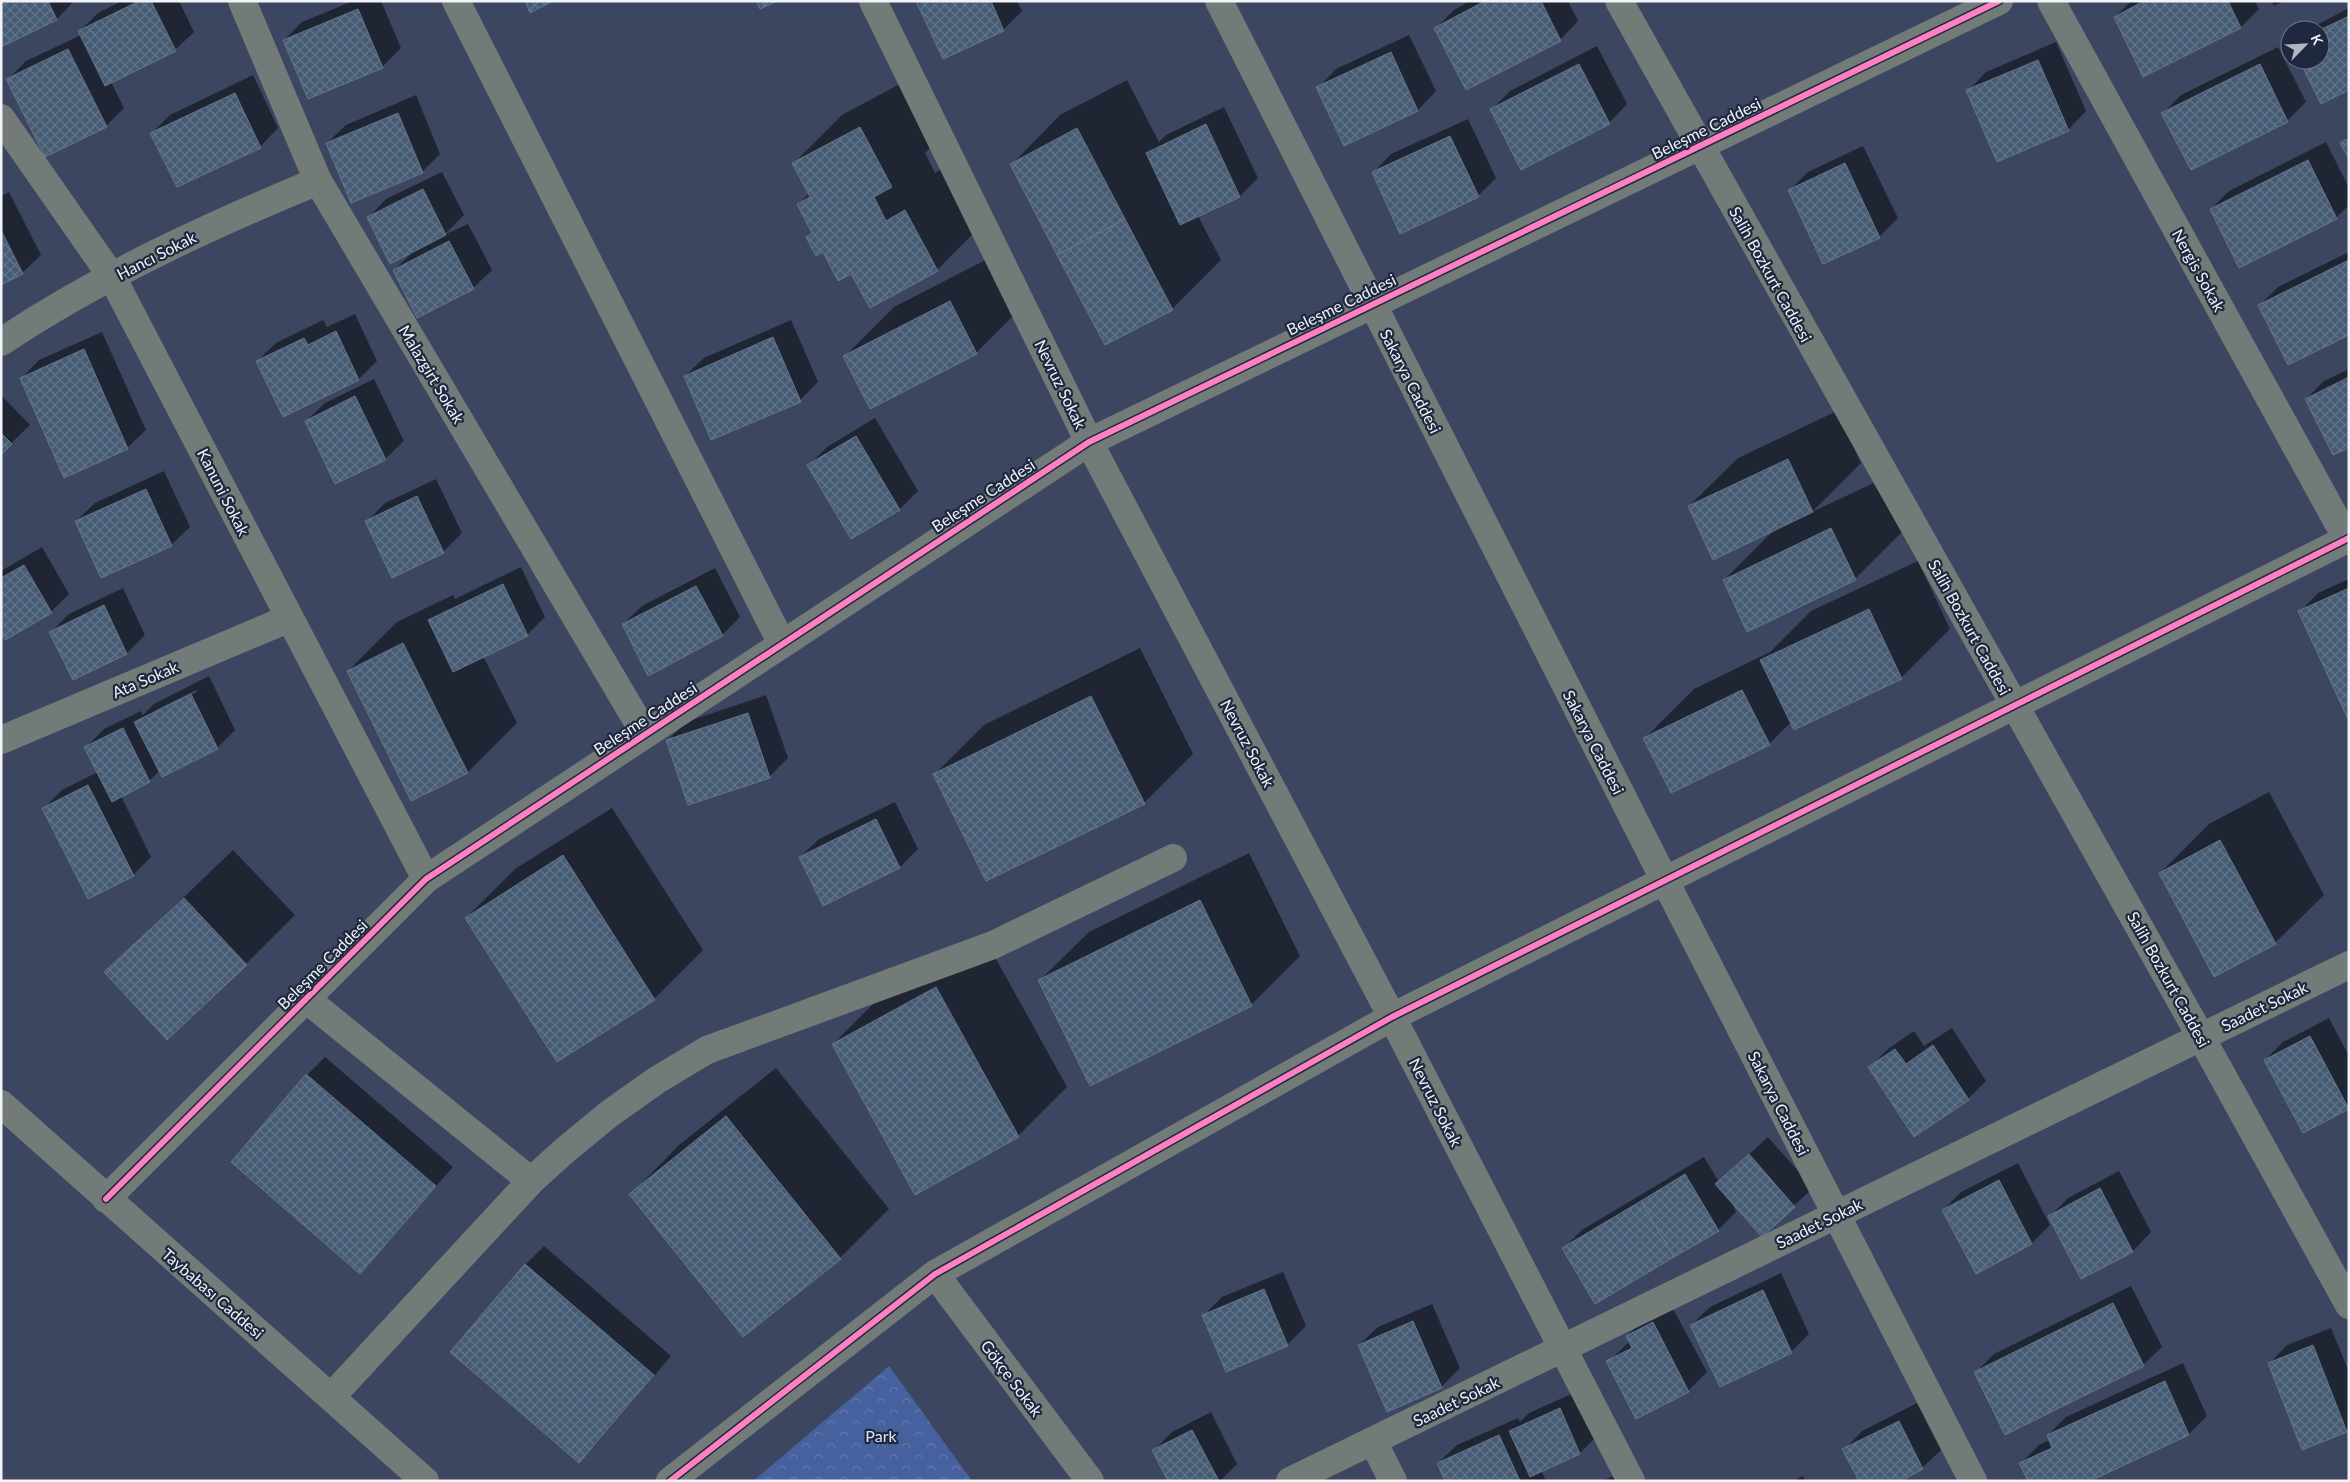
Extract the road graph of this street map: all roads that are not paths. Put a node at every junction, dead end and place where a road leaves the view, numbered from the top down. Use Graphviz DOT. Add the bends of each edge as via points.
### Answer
graph roads {
  1 [pos="456,1"];
  2 [pos="873,1"];
  3 [pos="1219,1"];
  4 [pos="1619,1"];
  5 [pos="1999,1"];
  6 [pos="2051,1"];
  7 [pos="251,4"];
  8 [pos="1,118"];
  9 [pos="1699,147"];
  10 [pos="318,181"];
  11 [pos="112,277"];
  12 [pos="1373,304"];
  13 [pos="1,342"];
  14 [pos="1089,442"];
  15 [pos="2348,538"];
  16 [pos="290,618"];
  17 [pos="782,644"];
  18 [pos="2014,705"];
  19 [pos="645,734"];
  20 [pos="1,740"];
  21 [pos="1173,858"];
  22 [pos="426,879"];
  23 [pos="1665,881"];
  24 [pos="2349,965"];
  25 [pos="306,999"];
  26 [pos="1392,1017"];
  27 [pos="2201,1037"];
  28 [pos="1,1104"];
  29 [pos="532,1181"];
  30 [pos="106,1199"];
  31 [pos="1836,1214"];
  32 [pos="935,1274"];
  33 [pos="2349,1305"];
  34 [pos="1563,1348"];
  35 [pos="331,1397"];
  36 [pos="1373,1441"];
  37 [pos="425,1481"];
  38 [pos="670,1481"];
  39 [pos="1090,1481"];
  40 [pos="1290,1481"];
  41 [pos="1393,1481"];
  42 [pos="1631,1481"];
  43 [pos="1973,1481"];
  1 -- 17 [label="street"];
  2 -- 14 [label="street, Nevruz Sokak"];
  3 -- 12 [label="street, Sakarya Caddesi"];
  4 -- 9 [label="street, Salih Bozkurt Caddesi"];
  5 -- 9 [label="street, Beleşme Caddesi"];
  6 -- 15 [label="street, Nergis Sokak"];
  7 -- 10 [label="street, Malazgirt Sokak"];
  8 -- 11 [label="street, Kanuni Sokak"];
  9 -- 12 [label="street, Beleşme Caddesi"];
  9 -- 18 [label="street, Salih Bozkurt Caddesi"];
  10 -- 11 [label="street, Hancı Sokak" via="233,216"];
  10 -- 19 [label="street, Malazgirt Sokak"];
  11 -- 13 [label="street, Hancı Sokak"];
  11 -- 16 [label="street, Kanuni Sokak"];
  12 -- 14 [label="street, Beleşme Caddesi"];
  12 -- 23 [label="street, Sakarya Caddesi"];
  14 -- 17 [label="street, Beleşme Caddesi"];
  14 -- 26 [label="street, Nevruz Sokak"];
  15 -- 18 [label="street"];
  16 -- 20 [label="street, Ata Sokak"];
  16 -- 22 [label="street, Kanuni Sokak"];
  17 -- 19 [label="street, Beleşme Caddesi"];
  18 -- 23 [label="street"];
  18 -- 27 [label="street, Salih Bozkurt Caddesi"];
  19 -- 22 [label="street, Beleşme Caddesi"];
  21 -- 29 [label="street" via="993,945 707,1050 608,1114"];
  22 -- 25 [label="street, Beleşme Caddesi"];
  23 -- 26 [label="street"];
  23 -- 31 [label="street, Sakarya Caddesi"];
  24 -- 27 [label="street, Saadet Sokak"];
  25 -- 29 [label="street"];
  25 -- 30 [label="street, Beleşme Caddesi"];
  26 -- 32 [label="street"];
  26 -- 34 [label="street, Nevruz Sokak"];
  27 -- 31 [label="street, Saadet Sokak"];
  27 -- 33 [label="street, Salih Bozkurt Caddesi"];
  28 -- 30 [label="street, Taybabası Caddesi"];
  29 -- 35 [label="street"];
  30 -- 35 [label="street, Taybabası Caddesi"];
  31 -- 34 [label="street, Saadet Sokak"];
  31 -- 43 [label="street, Sakarya Caddesi"];
  32 -- 38 [label="street"];
  32 -- 39 [label="street, Gökçe Sokak"];
  34 -- 36 [label="street, Saadet Sokak"];
  34 -- 42 [label="street, Nevruz Sokak"];
  35 -- 37 [label="street, Taybabası Caddesi"];
  36 -- 40 [label="street, Saadet Sokak"];
  36 -- 41 [label="street"];
}
